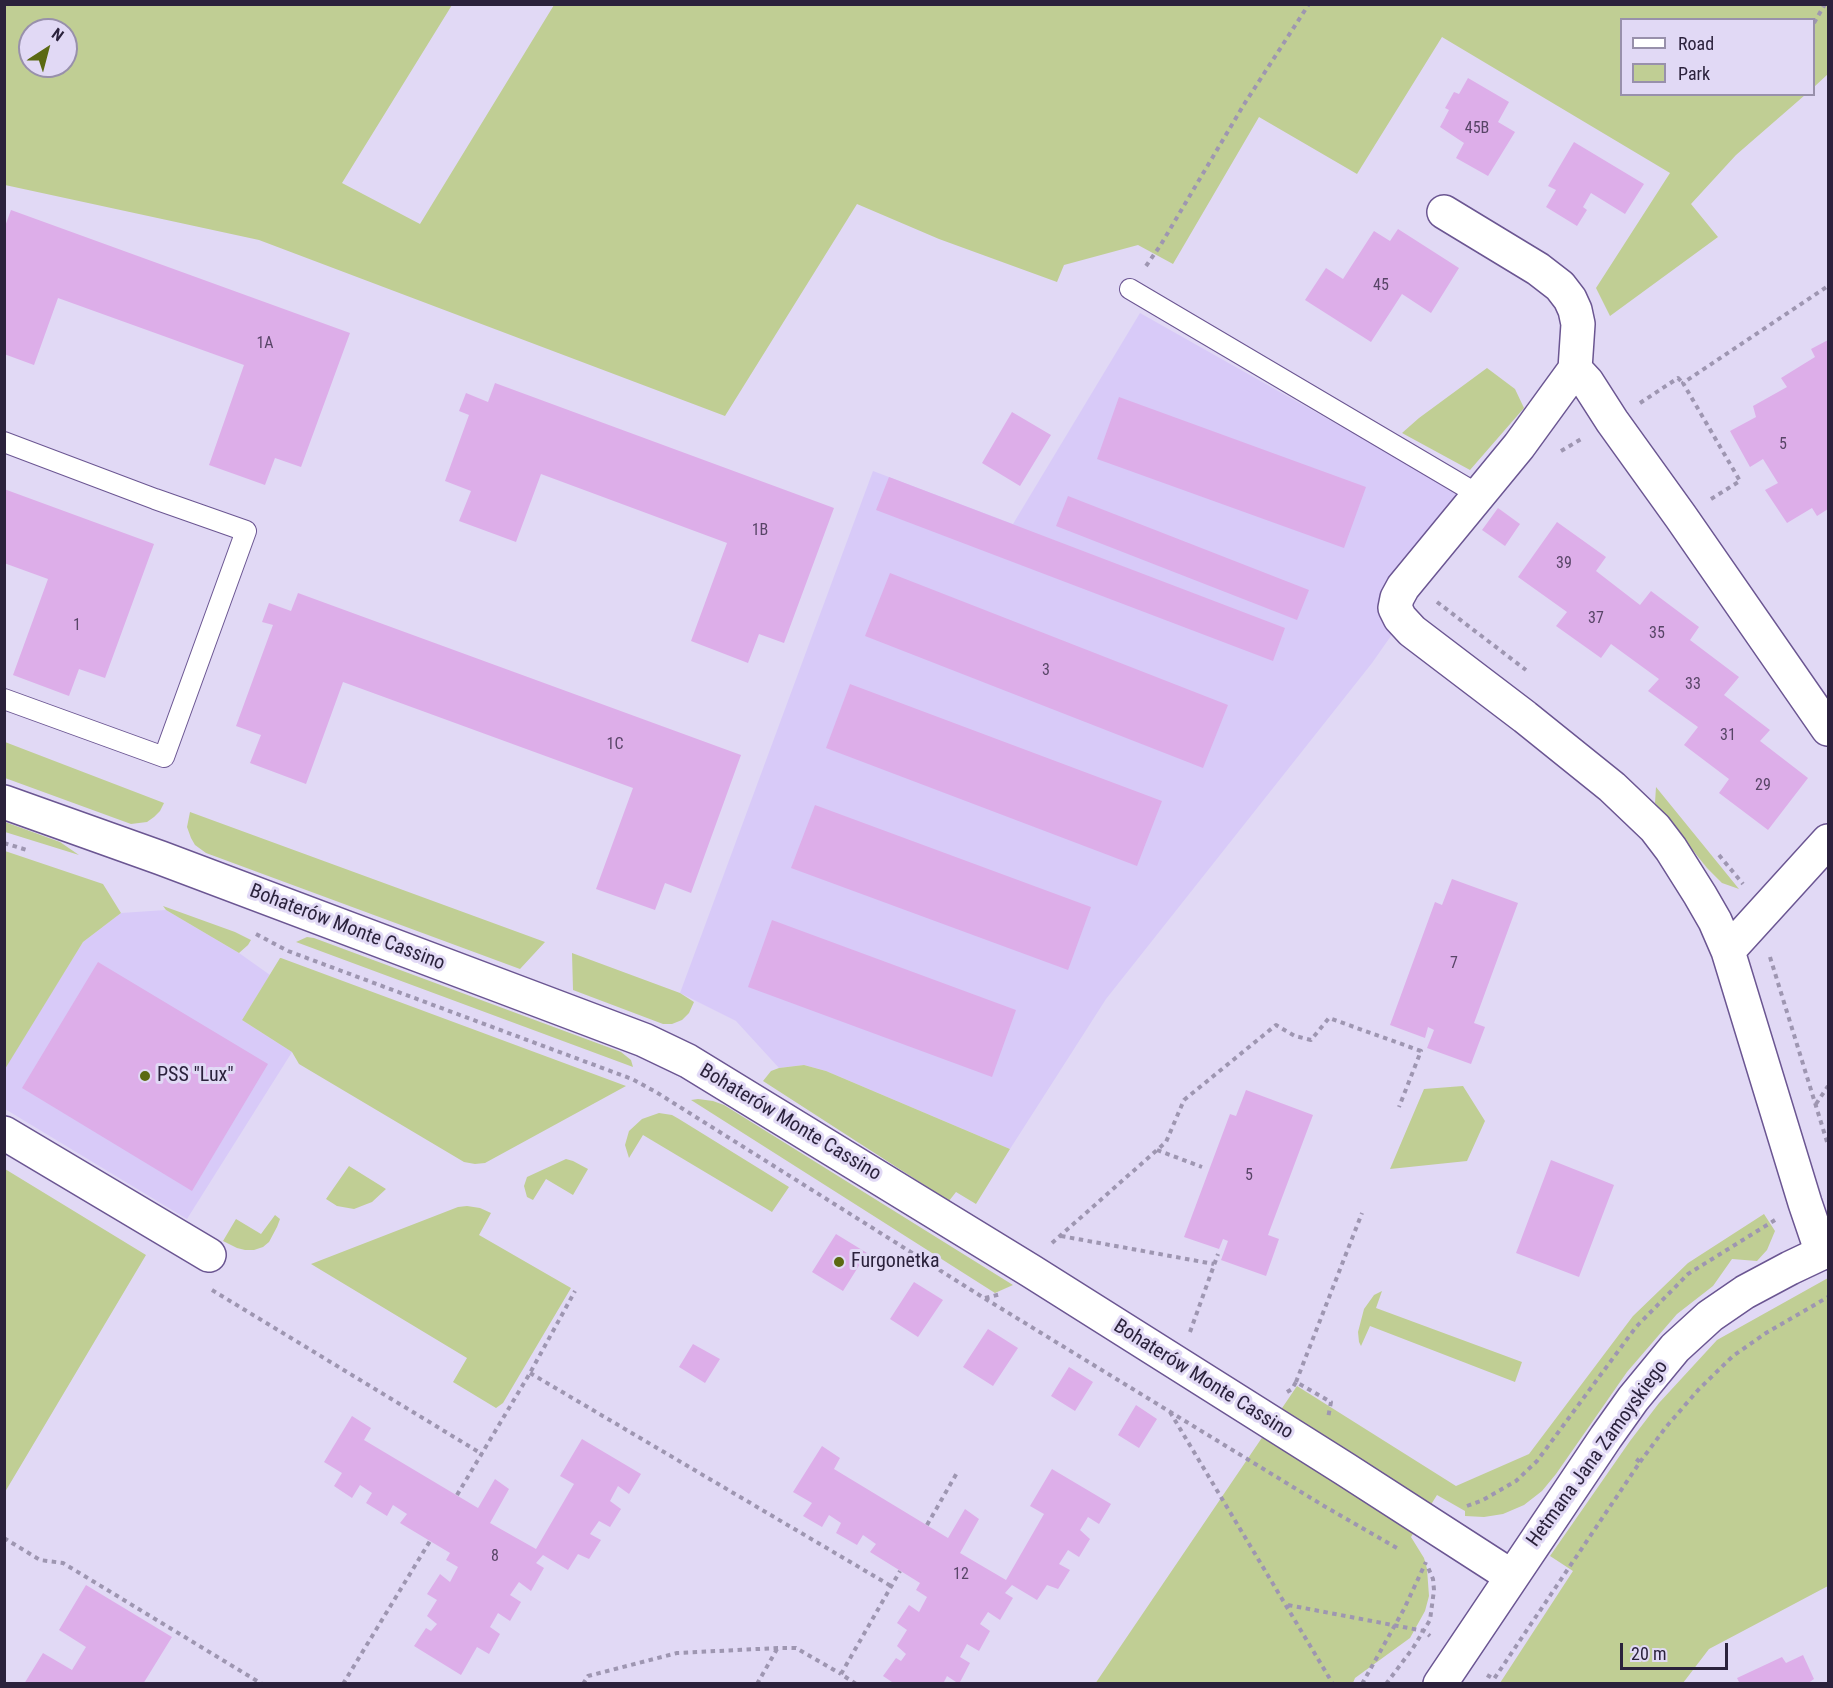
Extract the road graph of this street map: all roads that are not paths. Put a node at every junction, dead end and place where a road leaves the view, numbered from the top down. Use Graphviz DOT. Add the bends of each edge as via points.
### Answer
graph roads {
  1 [pos="1444,212"];
  2 [pos="1130,289"];
  3 [pos="1575,369"];
  4 [pos="4,442"];
  5 [pos="1479,495"];
  6 [pos="4,699"];
  7 [pos="1828,729"];
  8 [pos="4,802"];
  9 [pos="1828,841"];
  10 [pos="1728,951"];
  11 [pos="4,1133"];
  12 [pos="1825,1251"];
  13 [pos="207,1270"];
  14 [pos="1511,1576"];
  15 [pos="1440,1683"];
  1 -- 3 [label="street" via="1560,286 1570,299 1578,324"];
  2 -- 5 [label="lane"];
  3 -- 5 [label="street"];
  3 -- 7 [label="street"];
  4 -- 6 [label="lane" via="246,531 164,757"];
  5 -- 10 [label="street" via="1403,587 1395,608 1400,618 1634,806 1671,849 1710,912"];
  8 -- 14 [label="street, Bohaterów Monte Cassino" via="645,1040 680,1057 1061,1290"];
  9 -- 10 [label="street"];
  10 -- 12 [label="street" via="1802,1192"];
  11 -- 13 [label="street"];
  12 -- 14 [label="street, Hetmana Jana Zamoyskiego" via="1745,1292 1710,1316 1675,1348 1633,1399"];
  14 -- 15 [label="street, Hetmana Jana Zamoyskiego"];
}
